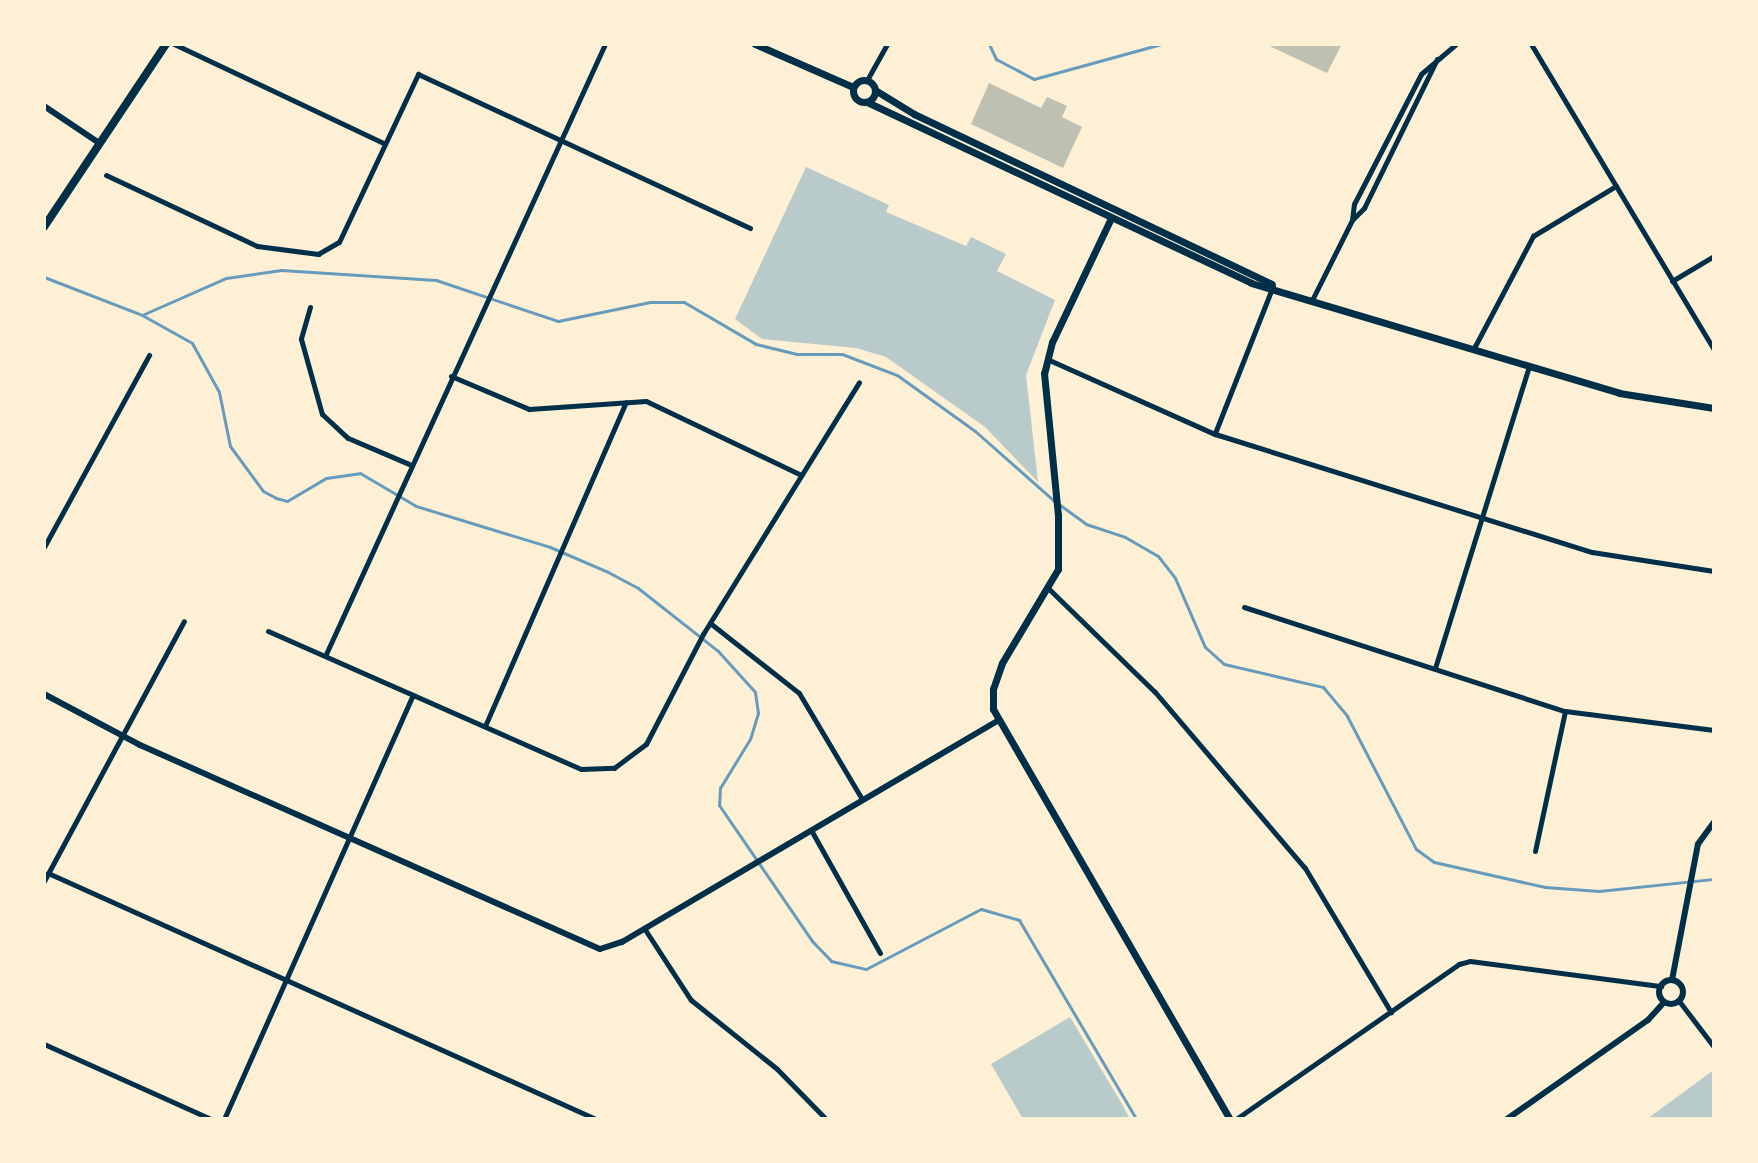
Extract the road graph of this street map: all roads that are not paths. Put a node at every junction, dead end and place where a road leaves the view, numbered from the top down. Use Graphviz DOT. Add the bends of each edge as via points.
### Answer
graph roads {
  1 [pos="166,44"];
  2 [pos="174,44"];
  3 [pos="605,44"];
  4 [pos="755,44"];
  5 [pos="887,44"];
  6 [pos="1456,44"];
  7 [pos="1531,44"];
  8 [pos="1439,54"];
  9 [pos="867,80"];
  10 [pos="853,87"];
  11 [pos="875,90"];
  12 [pos="867,102"];
  13 [pos="44,106"];
  14 [pos="559,140"];
  15 [pos="99,143"];
  16 [pos="383,143"];
  17 [pos="106,175"];
  18 [pos="1616,186"];
  19 [pos="1071,189"];
  20 [pos="1111,218"];
  21 [pos="1352,220"];
  22 [pos="44,227"];
  23 [pos="1155,227"];
  24 [pos="750,228"];
  25 [pos="1714,256"];
  26 [pos="1672,281"];
  27 [pos="1274,286"];
  28 [pos="1313,298"];
  29 [pos="310,307"];
  30 [pos="1474,348"];
  31 [pos="1714,350"];
  32 [pos="149,355"];
  33 [pos="1046,358"];
  34 [pos="1529,366"];
  35 [pos="451,376"];
  36 [pos="859,382"];
  37 [pos="626,402"];
  38 [pos="1714,408"];
  39 [pos="1215,434"];
  40 [pos="409,464"];
  41 [pos="801,475"];
  42 [pos="1482,518"];
  43 [pos="44,547"];
  44 [pos="1714,571"];
  45 [pos="1049,589"];
  46 [pos="1244,607"];
  47 [pos="184,621"];
  48 [pos="710,623"];
  49 [pos="268,631"];
  50 [pos="326,654"];
  51 [pos="1435,668"];
  52 [pos="44,694"];
  53 [pos="413,695"];
  54 [pos="1565,711"];
  55 [pos="997,721"];
  56 [pos="485,726"];
  57 [pos="1714,730"];
  58 [pos="122,737"];
  59 [pos="862,799"];
  60 [pos="1714,822"];
  61 [pos="811,830"];
  62 [pos="348,839"];
  63 [pos="1535,851"];
  64 [pos="48,873"];
  65 [pos="44,881"];
  66 [pos="644,928"];
  67 [pos="880,953"];
  68 [pos="1672,980"];
  69 [pos="284,981"];
  70 [pos="1661,986"];
  71 [pos="1679,1001"];
  72 [pos="1664,1002"];
  73 [pos="1391,1012"];
  74 [pos="44,1044"];
  75 [pos="1714,1047"];
  76 [pos="211,1119"];
  77 [pos="224,1119"];
  78 [pos="596,1119"];
  79 [pos="826,1119"];
  80 [pos="1230,1119"];
  81 [pos="1236,1119"];
  82 [pos="1507,1119"];
  1 -- 15 [label="main road"];
  2 -- 16 [label="street"];
  3 -- 14 [label="street"];
  4 -- 10 [label="main road"];
  5 -- 9 [label="street"];
  6 -- 8 [label="street"];
  7 -- 18 [label="street"];
  8 -- 21 [label="street" via="1371,195"];
  8 -- 21 [label="street" via="1415,86 1354,204"];
  9 -- 10 [label="main road"];
  9 -- 11 [label="main road"];
  10 -- 12 [label="main road" via="854,97"];
  11 -- 12 [label="main road"];
  11 -- 19 [label="main road"];
  12 -- 20 [label="main road"];
  13 -- 15 [label="street"];
  14 -- 16 [label="street" via="418,74"];
  14 -- 24 [label="street"];
  14 -- 35 [label="street"];
  15 -- 22 [label="main road"];
  16 -- 17 [label="street" via="339,242 318,254 257,246"];
  18 -- 26 [label="street"];
  18 -- 30 [label="street" via="1533,236"];
  19 -- 20 [label="main road"];
  19 -- 23 [label="main road"];
  20 -- 23 [label="main road"];
  20 -- 27 [label="main road" via="1251,283"];
  20 -- 33 [label="main road"];
  21 -- 28 [label="street"];
  23 -- 27 [label="main road"];
  25 -- 26 [label="street"];
  26 -- 31 [label="street"];
  27 -- 28 [label="main road"];
  27 -- 39 [label="street"];
  28 -- 30 [label="main road"];
  29 -- 40 [label="street" via="301,339 322,414 348,438"];
  30 -- 34 [label="main road"];
  32 -- 43 [label="street"];
  33 -- 39 [label="street"];
  33 -- 45 [label="main road" via="1045,404 1060,559"];
  34 -- 38 [label="main road" via="1619,393"];
  34 -- 42 [label="street"];
  35 -- 37 [label="street" via="529,409"];
  35 -- 40 [label="street"];
  36 -- 41 [label="street"];
  37 -- 41 [label="street" via="646,401"];
  37 -- 56 [label="street"];
  39 -- 42 [label="street"];
  40 -- 50 [label="street"];
  41 -- 48 [label="street"];
  42 -- 44 [label="street" via="1592,552"];
  42 -- 51 [label="street"];
  45 -- 55 [label="main road" via="997,673 992,700"];
  45 -- 73 [label="street" via="1155,692 1305,868"];
  46 -- 51 [label="street"];
  47 -- 58 [label="street"];
  48 -- 56 [label="street" via="646,744 614,768 581,769"];
  48 -- 59 [label="street" via="799,693"];
  49 -- 50 [label="street"];
  50 -- 53 [label="street"];
  51 -- 54 [label="street"];
  52 -- 58 [label="street"];
  53 -- 56 [label="street"];
  53 -- 62 [label="street"];
  54 -- 57 [label="street"];
  54 -- 63 [label="street"];
  55 -- 59 [label="street"];
  55 -- 80 [label="main road"];
  58 -- 62 [label="street"];
  58 -- 64 [label="street"];
  59 -- 61 [label="street"];
  60 -- 68 [label="street" via="1702,835"];
  61 -- 66 [label="street"];
  61 -- 67 [label="street"];
  62 -- 66 [label="street" via="595,948 610,948"];
  62 -- 69 [label="street"];
  64 -- 65 [label="street"];
  64 -- 69 [label="street"];
  66 -- 79 [label="street" via="691,1000 777,1069"];
  68 -- 70 [label="street"];
  68 -- 71 [label="street" via="1681,987"];
  69 -- 77 [label="street"];
  69 -- 78 [label="street"];
  70 -- 72 [label="street"];
  70 -- 73 [label="street" via="1470,961"];
  71 -- 72 [label="street"];
  71 -- 75 [label="street"];
  72 -- 82 [label="street" via="1648,1020"];
  73 -- 81 [label="street"];
  74 -- 76 [label="street"];
}
